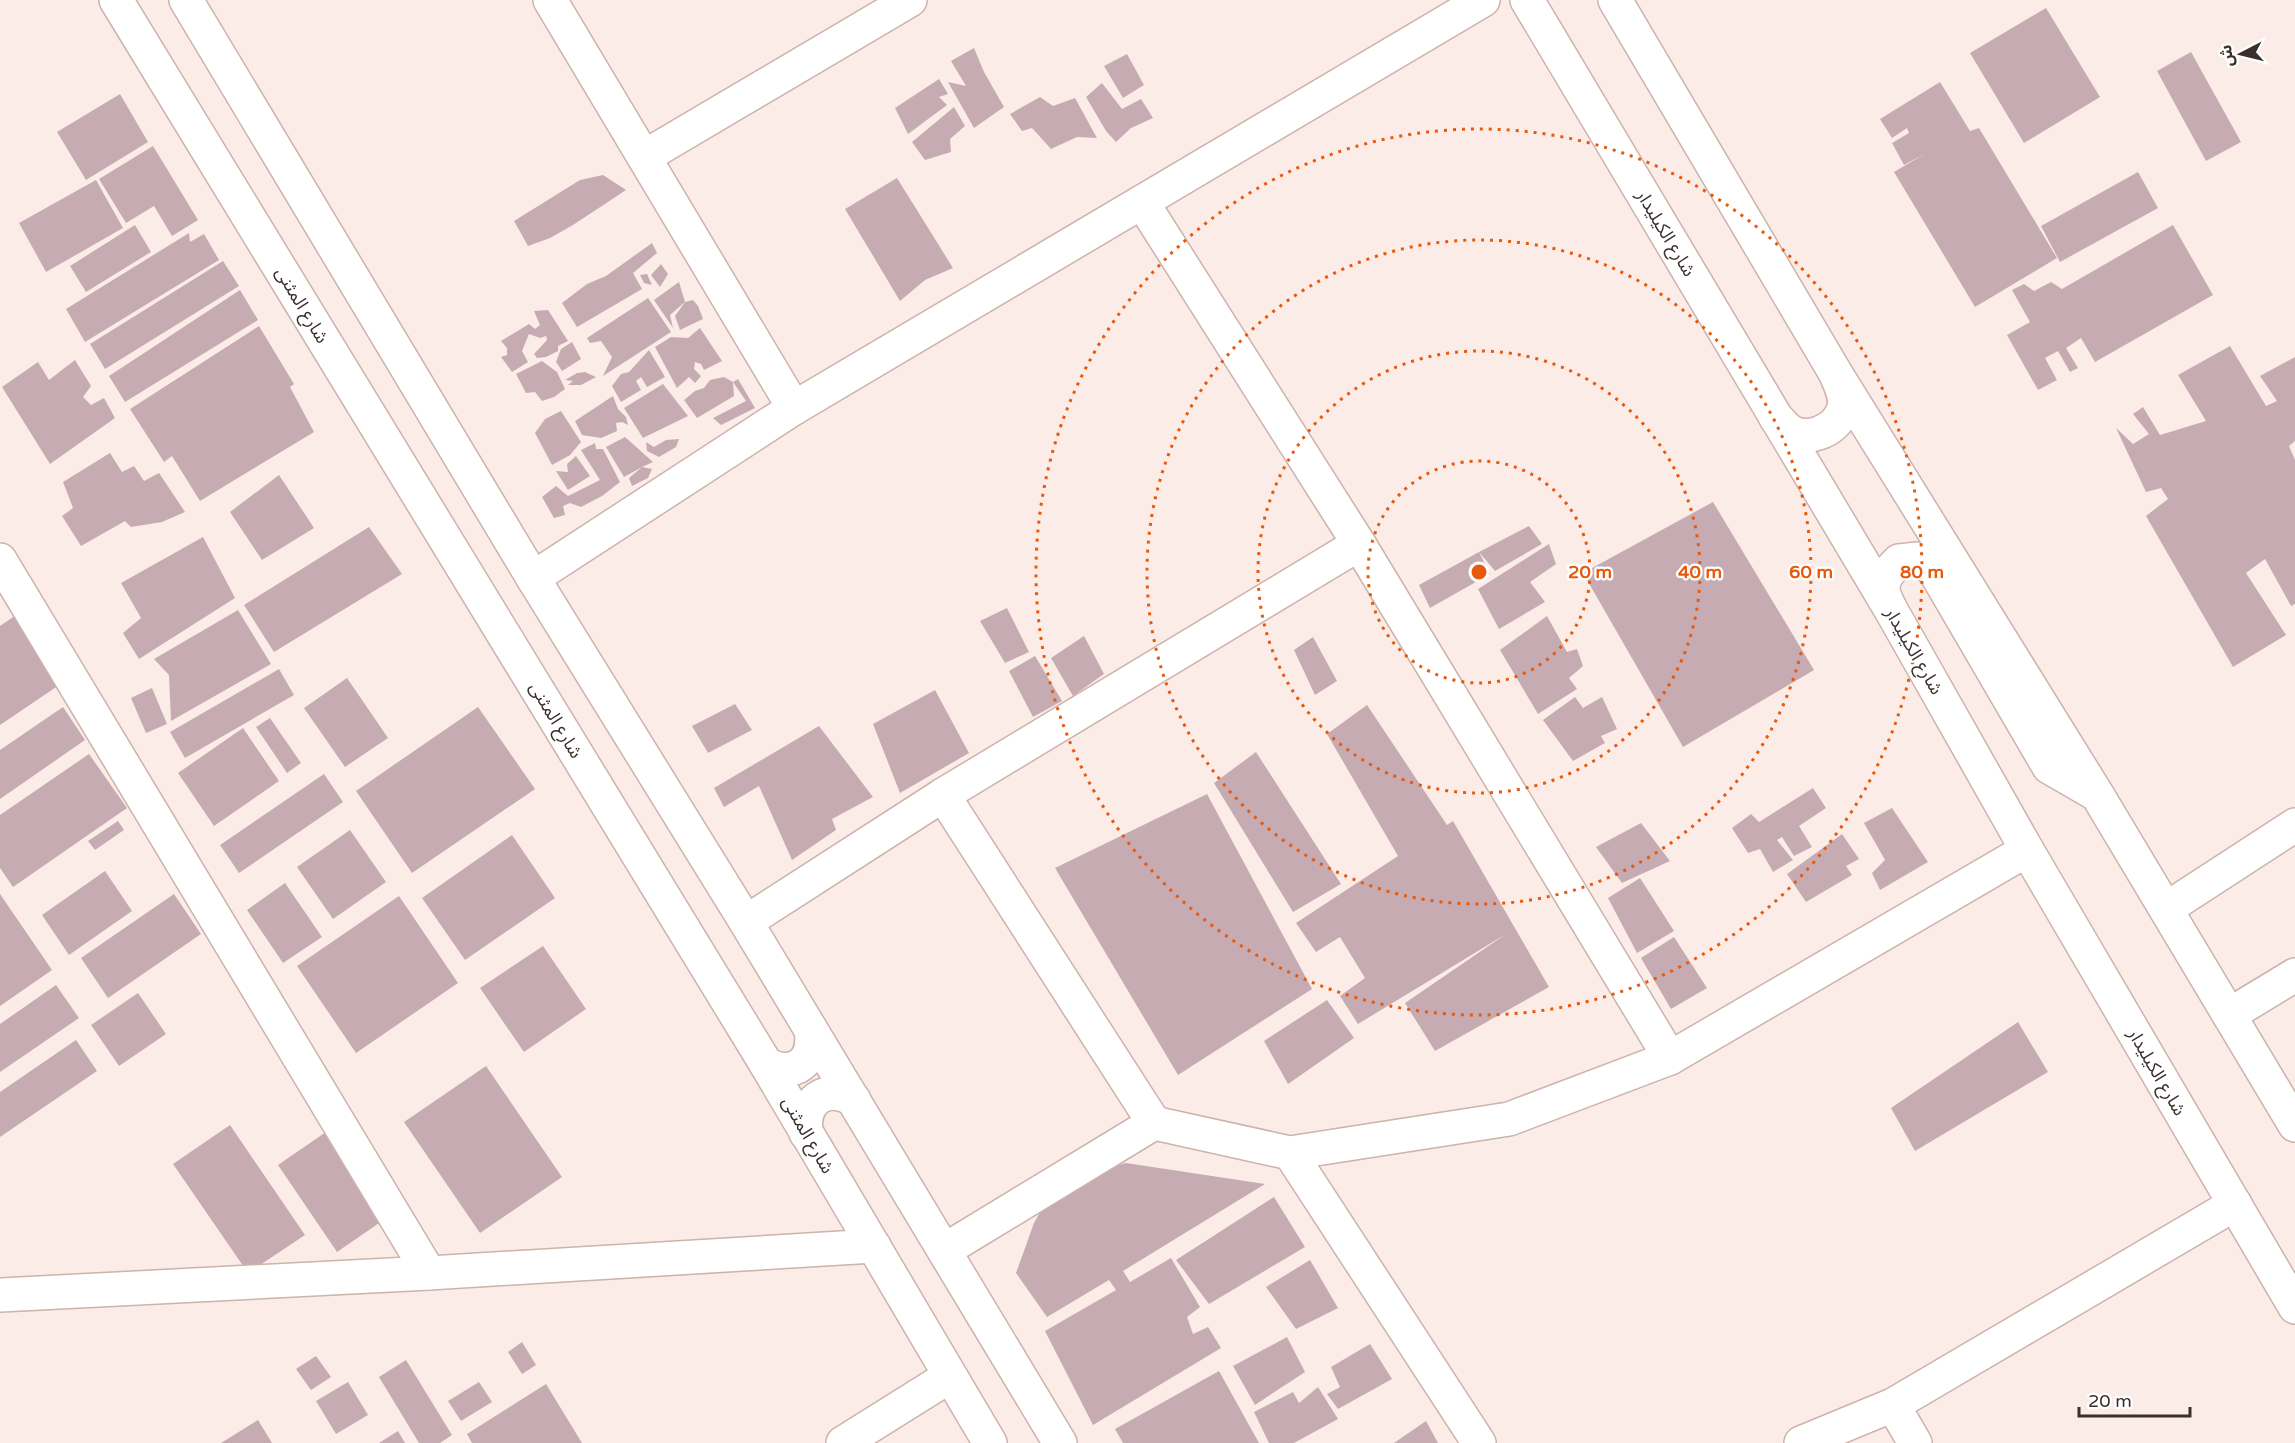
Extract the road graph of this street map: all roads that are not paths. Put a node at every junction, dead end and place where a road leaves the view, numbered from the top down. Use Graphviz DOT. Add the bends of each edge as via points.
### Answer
graph roads {
  1 [pos="116,0"];
  2 [pos="186,0"];
  3 [pos="550,0"];
  4 [pos="910,0"];
  5 [pos="1483,0"];
  6 [pos="1527,0"];
  7 [pos="1615,0"];
  8 [pos="644,157"];
  9 [pos="1142,202"];
  10 [pos="1836,374"];
  11 [pos="794,408"];
  12 [pos="1776,418"];
  13 [pos="1359,544"];
  14 [pos="0,560"];
  15 [pos="533,578"];
  16 [pos="1891,610"];
  17 [pos="943,795"];
  18 [pos="2098,795"];
  19 [pos="2295,825"];
  20 [pos="2027,850"];
  21 [pos="2166,909"];
  22 [pos="746,922"];
  23 [pos="2295,975"];
  24 [pos="2229,1015"];
  25 [pos="811,1030"];
  26 [pos="1670,1058"];
  27 [pos="766,1064"];
  28 [pos="854,1100"];
  29 [pos="1154,1123"];
  30 [pos="2295,1125"];
  31 [pos="806,1133"];
  32 [pos="1290,1153"];
  33 [pos="2235,1204"];
  34 [pos="874,1246"];
  35 [pos="945,1250"];
  36 [pos="429,1273"];
  37 [pos="0,1295"];
  38 [pos="2295,1307"];
  39 [pos="950,1376"];
  40 [pos="1893,1405"];
  41 [pos="843,1443"];
  42 [pos="990,1443"];
  43 [pos="1060,1443"];
  44 [pos="1479,1443"];
  45 [pos="1801,1443"];
  46 [pos="1915,1443"];
  1 -- 27 [label="street, شارع المثنى"];
  2 -- 15 [label="street"];
  3 -- 8 [label="street"];
  4 -- 8 [label="street"];
  5 -- 9 [label="street"];
  6 -- 12 [label="street, شارع الكيليدار"];
  7 -- 10 [label="street"];
  8 -- 11 [label="street"];
  9 -- 11 [label="street"];
  9 -- 13 [label="street"];
  10 -- 12 [label="street" via="1844,392 1842,412 1830,428 1811,436 1791,432"];
  10 -- 18 [label="street"];
  11 -- 15 [label="street"];
  12 -- 16 [label="street, شارع الكيليدار"];
  13 -- 17 [label="street"];
  13 -- 26 [label="street"];
  14 -- 36 [label="street"];
  15 -- 22 [label="street"];
  16 -- 18 [label="street" via="1882,593 1885,574 1899,561 1918,560 1934,570 2049,767"];
  16 -- 20 [label="street, شارع الكيليدار"];
  17 -- 22 [label="street"];
  17 -- 29 [label="street"];
  18 -- 21 [label="street"];
  19 -- 21 [label="street"];
  20 -- 26 [label="street"];
  20 -- 33 [label="street, شارع الكيليدار"];
  21 -- 24 [label="street"];
  22 -- 25 [label="street"];
  23 -- 24 [label="street"];
  24 -- 30 [label="street"];
  25 -- 27 [label="street" via="810,1055 801,1065 777,1070"];
  25 -- 28 [label="street"];
  26 -- 32 [label="street" via="1509,1119"];
  27 -- 31 [label="street, شارع المثنى"];
  28 -- 31 [label="street" via="830,1093 817,1098 804,1120"];
  28 -- 35 [label="street"];
  29 -- 32 [label="street"];
  29 -- 35 [label="street"];
  31 -- 34 [label="street, شارع المثنى"];
  32 -- 44 [label="street"];
  33 -- 38 [label="street, شارع الكيليدار"];
  33 -- 40 [label="street"];
  34 -- 36 [label="street"];
  34 -- 39 [label="street, شارع المثنى"];
  35 -- 43 [label="street"];
  36 -- 37 [label="street"];
  39 -- 41 [label="street"];
  39 -- 42 [label="street, شارع المثنى"];
  40 -- 45 [label="street"];
  40 -- 46 [label="street"];
}
